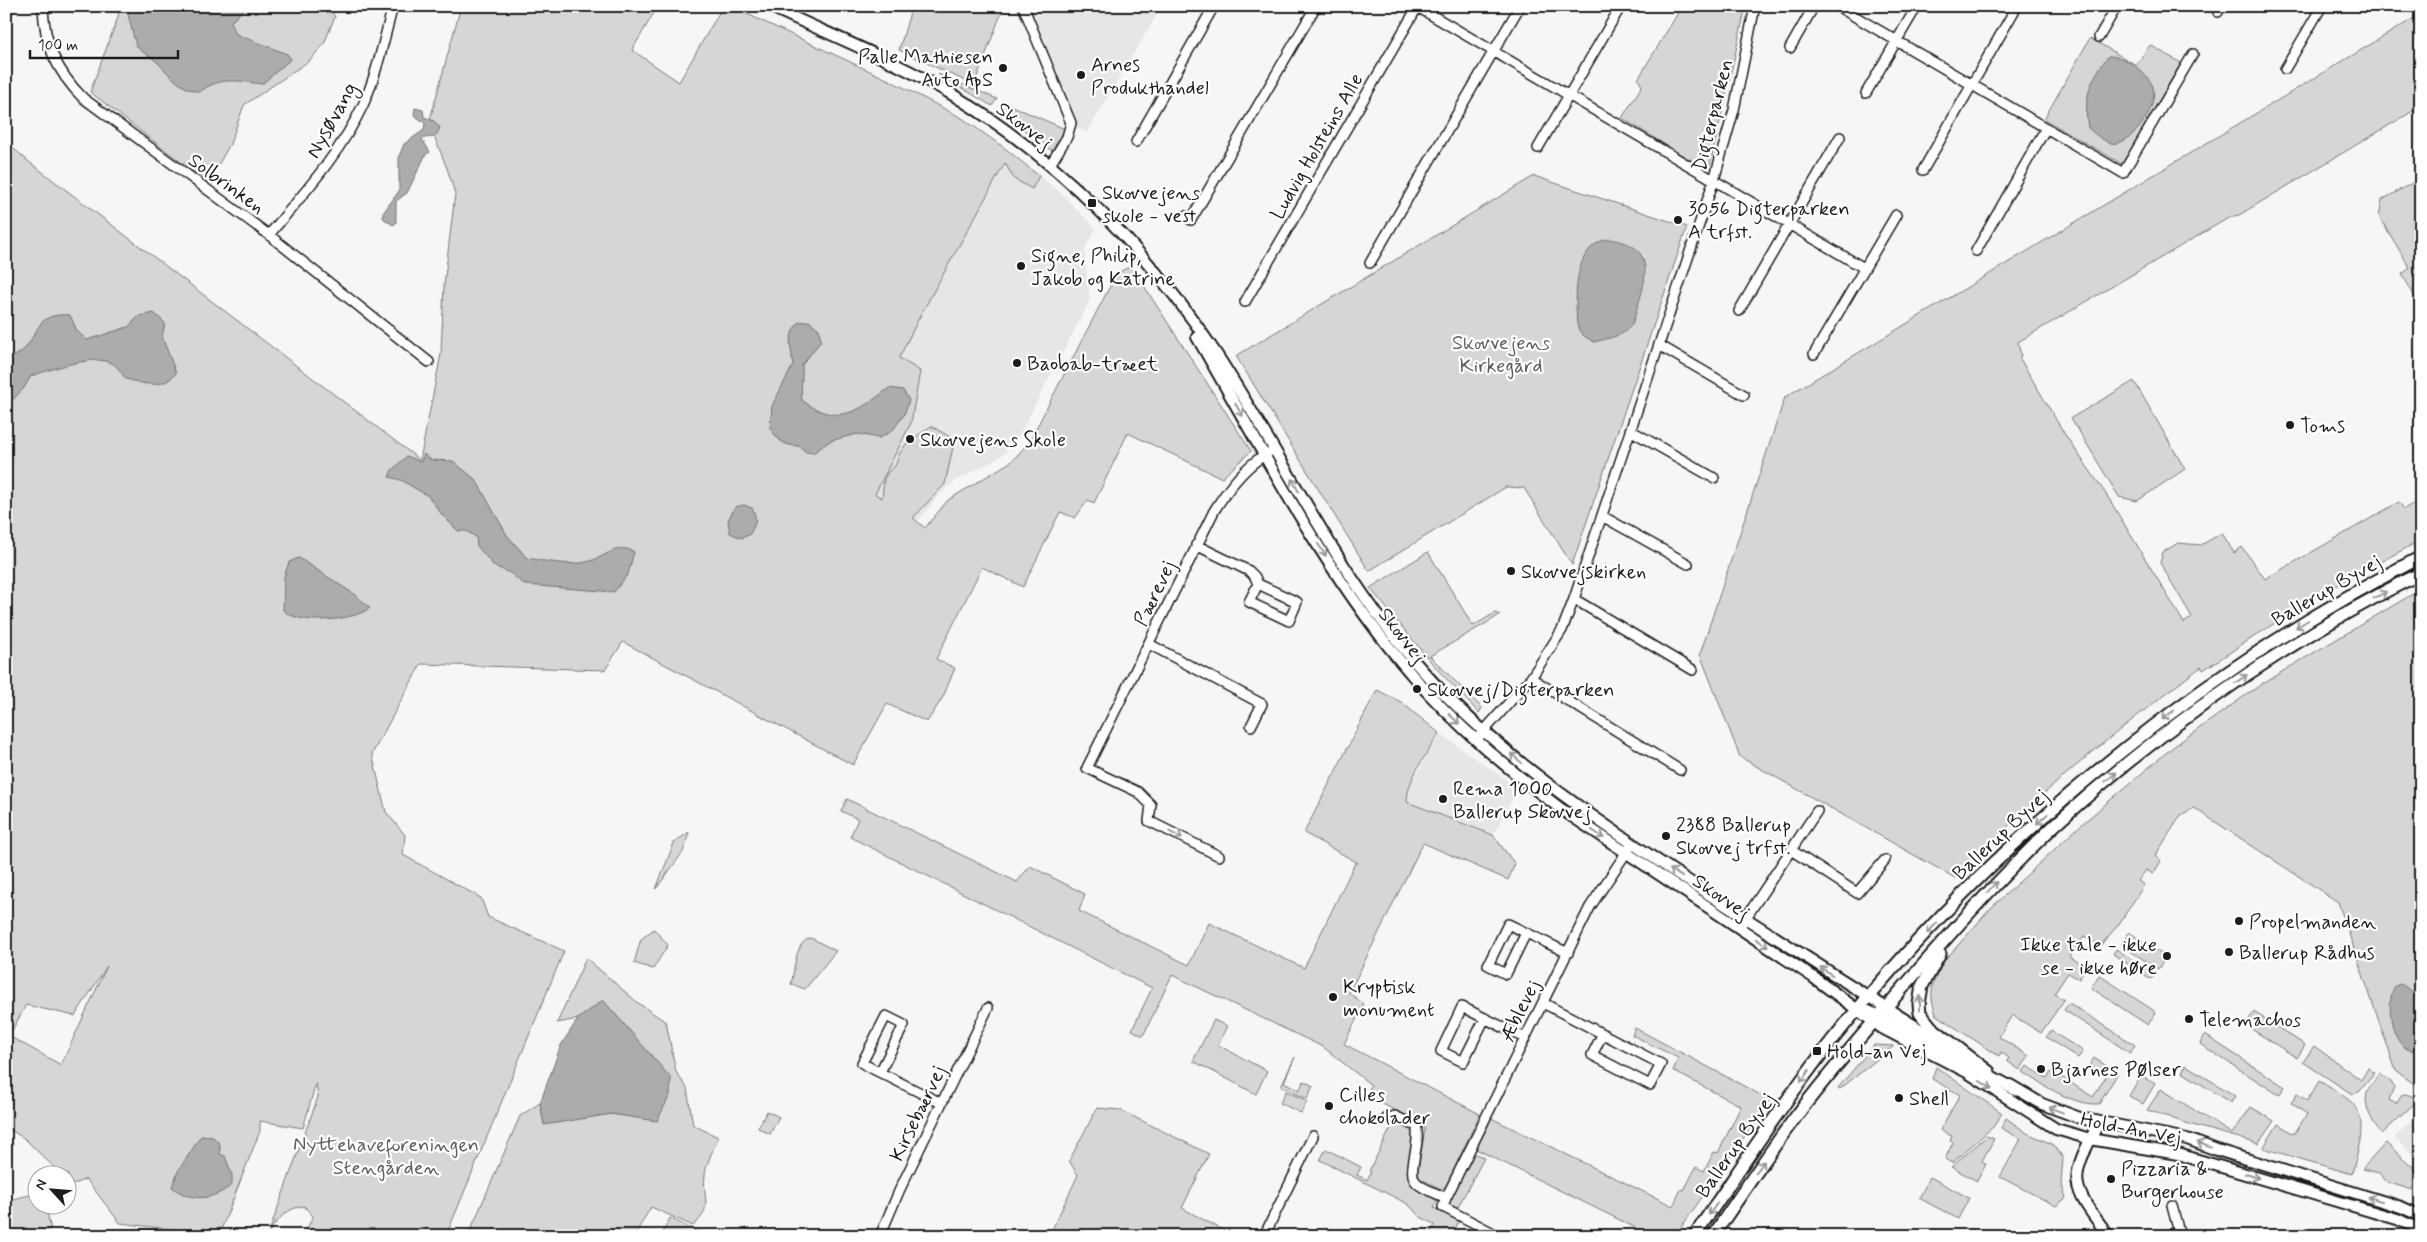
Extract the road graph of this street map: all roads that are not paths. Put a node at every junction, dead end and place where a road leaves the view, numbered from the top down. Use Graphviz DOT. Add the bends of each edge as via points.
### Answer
graph roads {
  1 [pos="43,6"];
  2 [pos="393,6"];
  3 [pos="769,6"];
  4 [pos="1023,6"];
  5 [pos="1214,6"];
  6 [pos="1316,6"];
  7 [pos="1417,6"];
  8 [pos="1520,6"];
  9 [pos="1621,6"];
  10 [pos="1755,6"];
  11 [pos="1814,6"];
  12 [pos="1837,6"];
  13 [pos="1917,6"];
  14 [pos="2017,6"];
  15 [pos="2117,6"];
  16 [pos="2322,6"];
  17 [pos="2413,6"];
  18 [pos="2418,6"];
  19 [pos="2099,37"];
  20 [pos="1896,41"];
  21 [pos="1790,48"];
  22 [pos="1494,51"];
  23 [pos="2193,54"];
  24 [pos="2285,69"];
  25 [pos="1972,85"];
  26 [pos="1866,92"];
  27 [pos="1569,95"];
  28 [pos="2046,128"];
  29 [pos="1840,137"];
  30 [pos="1136,142"];
  31 [pos="1538,148"];
  32 [pos="1050,165"];
  33 [pos="1923,170"];
  34 [pos="1714,180"];
  35 [pos="1896,214"];
  36 [pos="1185,216"];
  37 [pos="1789,224"];
  38 [pos="269,235"];
  39 [pos="1976,251"];
  40 [pos="1370,263"];
  41 [pos="1864,268"];
  42 [pos="1246,302"];
  43 [pos="1739,311"];
  44 [pos="1659,345"];
  45 [pos="1814,354"];
  46 [pos="429,362"];
  47 [pos="1744,395"];
  48 [pos="1630,430"];
  49 [pos="1270,453"];
  50 [pos="1714,478"];
  51 [pos="1602,516"];
  52 [pos="1196,545"];
  53 [pos="2421,557"];
  54 [pos="1688,564"];
  55 [pos="2421,573"];
  56 [pos="1258,584"];
  57 [pos="1574,599"];
  58 [pos="1149,644"];
  59 [pos="1693,670"];
  60 [pos="1531,678"];
  61 [pos="1251,726"];
  62 [pos="1483,731"];
  63 [pos="1476,740"];
  64 [pos="1680,770"];
  65 [pos="1817,811"];
  66 [pos="1630,848"];
  67 [pos="1791,850"];
  68 [pos="1219,856"];
  69 [pos="1885,860"];
  70 [pos="1745,918"];
  71 [pos="1959,923"];
  72 [pos="1739,928"];
  73 [pos="1526,933"];
  74 [pos="1568,953"];
  75 [pos="1868,998"];
  76 [pos="1543,1003"];
  77 [pos="988,1008"];
  78 [pos="1857,1010"];
  79 [pos="1880,1015"];
  80 [pos="1484,1018"];
  81 [pos="1602,1035"];
  82 [pos="1525,1038"];
  83 [pos="880,1072"];
  84 [pos="1989,1072"];
  85 [pos="2016,1090"];
  86 [pos="941,1103"];
  87 [pos="1386,1118"];
  88 [pos="2099,1122"];
  89 [pos="1313,1136"];
  90 [pos="2090,1139"];
  91 [pos="1446,1198"];
  92 [pos="2172,1206"];
  93 [pos="2421,1216"];
  94 [pos="2421,1230"];
  95 [pos="104,1236"];
  96 [pos="166,1236"];
  97 [pos="880,1236"];
  98 [pos="1264,1236"];
  99 [pos="1499,1236"];
  100 [pos="1694,1236"];
  101 [pos="1712,1236"];
  102 [pos="2109,1236"];
  103 [pos="2180,1236"];
  1 -- 38 [label="street, Solbrinken" via="46,39 52,56 71,86"];
  2 -- 38 [label="street, Nysøvang" via="373,79 349,132 320,174"];
  3 -- 32 [label="street, Skovvej" via="956,97"];
  4 -- 32 [label="street" via="1071,123 1068,137"];
  5 -- 30 [label="street"];
  6 -- 36 [label="street" via="1191,220"];
  7 -- 22 [label="street, Ludvig Holsteins Alle"];
  7 -- 42 [label="street, Ludvig Holsteins Alle"];
  8 -- 22 [label="street"];
  9 -- 27 [label="street"];
  10 -- 34 [label="street, Digterparken" via="1734,110"];
  11 -- 21 [label="street"];
  12 -- 20 [label="street"];
  13 -- 20 [label="street"];
  14 -- 25 [label="street"];
  15 -- 19 [label="street"];
  16 -- 24 [label="street"];
  17 -- 18 [label="street"];
  20 -- 25 [label="street"];
  20 -- 26 [label="street"];
  22 -- 27 [label="street, Ludvig Holsteins Alle"];
  22 -- 40 [label="street"];
  23 -- 28 [label="street" via="2123,173"];
  25 -- 28 [label="street"];
  25 -- 33 [label="street"];
  27 -- 31 [label="street"];
  27 -- 34 [label="street, Ludvig Holsteins Alle"];
  28 -- 39 [label="street"];
  29 -- 37 [label="street"];
  32 -- 49 [label="street, Skovvej" via="1135,247 1171,292"];
  34 -- 37 [label="street, Ludvig Holsteins Alle"];
  34 -- 44 [label="street, Digterparken"];
  35 -- 41 [label="street"];
  37 -- 41 [label="street, Ludvig Holsteins Alle"];
  37 -- 43 [label="street"];
  38 -- 46 [label="street, Solbrinken"];
  41 -- 45 [label="street"];
  44 -- 47 [label="street"];
  44 -- 48 [label="street, Digterparken"];
  48 -- 50 [label="street"];
  48 -- 51 [label="street, Digterparken"];
  49 -- 52 [label="street, Pærevej" via="1240,476 1223,497"];
  62 -- 49 [label="street, Skovvej, one-way" via="1396,638"];
  49 -- 63 [label="street, Skovvej, one-way" via="1332,566 1390,648 1434,700"];
  51 -- 54 [label="street"];
  51 -- 57 [label="street, Digterparken"];
  52 -- 56 [label="street" via="1249,570"];
  52 -- 58 [label="street, Pærevej"];
  53 -- 75 [label="main road, Ballerup Byvej, one-way" via="2281,638 2145,732 2083,783 1986,872"];
  71 -- 55 [label="main road, Ballerup Byvej, one-way" via="2057,823 2155,742 2288,649"];
  56 -- 56 [label="street" via="1249,602 1289,621 1297,602"];
  57 -- 59 [label="street"];
  57 -- 60 [label="street, Digterparken" via="1562,630"];
  58 -- 61 [label="street" via="1262,704"];
  58 -- 68 [label="street, Pærevej, one-way" via="1087,768 1138,792 1151,805 1149,821"];
  60 -- 62 [label="street, Digterparken"];
  60 -- 64 [label="street"];
  62 -- 63 [label="street, Digterparken"];
  66 -- 62 [label="street, Skovvej, one-way"];
  63 -- 66 [label="street, Skovvej, one-way" via="1526,783"];
  65 -- 67 [label="street"];
  70 -- 66 [label="street, Skovvej, one-way"];
  66 -- 72 [label="street, Skovvej"];
  66 -- 74 [label="street, Æblevej" via="1590,907"];
  67 -- 69 [label="street" via="1857,893"];
  67 -- 70 [label="street"];
  70 -- 72 [label="street"];
  75 -- 70 [label="street, Skovvej, one-way"];
  71 -- 79 [label="main road, Ballerup Byvej"];
  84 -- 71 [label="main road, one-way" via="1931,1027 1920,1013 1919,1004 1926,980"];
  72 -- 78 [label="street, Skovvej, one-way"];
  73 -- 73 [label="street" via="1508,924 1488,965 1506,974"];
  73 -- 74 [label="street"];
  74 -- 76 [label="street, Æblevej"];
  75 -- 78 [label="main road, Ballerup Byvej"];
  75 -- 79 [label="street, Hold-An Vej"];
  76 -- 81 [label="street"];
  76 -- 82 [label="street, Æblevej"];
  77 -- 86 [label="street, Kirsebærvej"];
  78 -- 79 [label="main road"];
  78 -- 100 [label="main road, Ballerup Byvej, one-way" via="1806,1075"];
  79 -- 84 [label="street, Hold-An Vej"];
  79 -- 85 [label="main road"];
  79 -- 90 [label="street, Hold-An Vej, one-way" via="2056,1129"];
  101 -- 79 [label="main road, Ballerup Byvej, one-way" via="1784,1133"];
  80 -- 80 [label="street" via="1462,1007 1441,1051 1463,1062"];
  80 -- 82 [label="street"];
  81 -- 81 [label="street" via="1592,1055 1650,1085 1661,1064"];
  82 -- 91 [label="street, Æblevej"];
  83 -- 83 [label="street" via="862,1063 886,1016 904,1025"];
  83 -- 86 [label="street"];
  84 -- 85 [label="street, Hold-An Vej"];
  88 -- 85 [label="street, Hold-An Vej, one-way" via="2051,1108"];
  86 -- 97 [label="street, Kirsebærvej"];
  87 -- 91 [label="street" via="1395,1116 1416,1126 1419,1135 1412,1173 1416,1183"];
  88 -- 90 [label="street"];
  93 -- 88 [label="street, Hold-An Vej, one-way" via="2187,1139"];
  89 -- 98 [label="street"];
  90 -- 94 [label="street, Hold-An Vej, one-way" via="2178,1154 2398,1219"];
  90 -- 102 [label="street" via="2078,1164 2076,1178 2080,1197"];
  91 -- 99 [label="street" via="1443,1207"];
  92 -- 103 [label="street"];
  95 -- 96 [label="street"];
}
